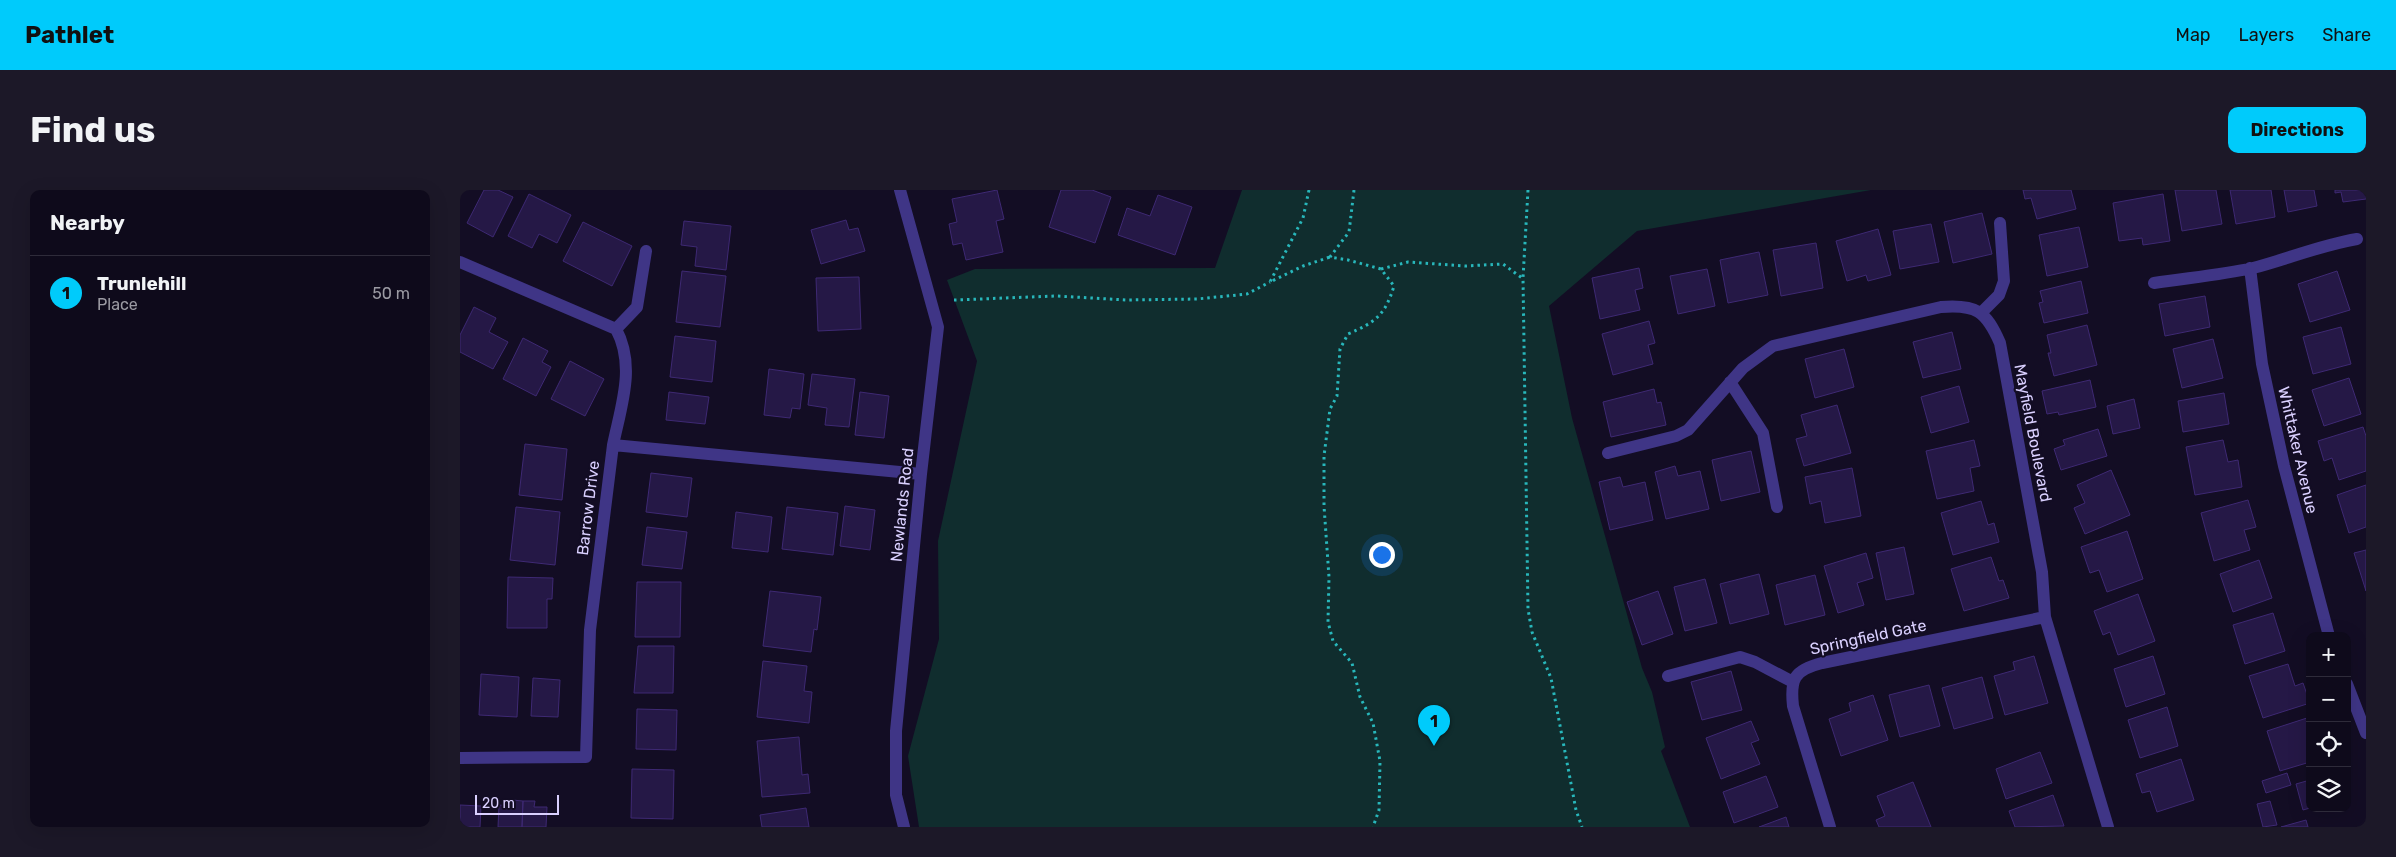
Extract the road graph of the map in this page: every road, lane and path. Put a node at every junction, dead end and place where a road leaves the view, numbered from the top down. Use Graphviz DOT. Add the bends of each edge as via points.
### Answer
graph roads {
  1 [pos="900,190"];
  2 [pos="1309,190"];
  3 [pos="1354,190"];
  4 [pos="1528,190"];
  5 [pos="2000,223"];
  6 [pos="2357,239"];
  7 [pos="646,251"];
  8 [pos="1330,257"];
  9 [pos="460,262"];
  10 [pos="2250,268"];
  11 [pos="1381,269"];
  12 [pos="1522,278"];
  13 [pos="1270,282"];
  14 [pos="2154,283"];
  15 [pos="954,300"];
  16 [pos="1982,312"];
  17 [pos="616,329"];
  18 [pos="1730,382"];
  19 [pos="613,445"];
  20 [pos="1608,453"];
  21 [pos="920,474"];
  22 [pos="1777,507"];
  23 [pos="2046,617"];
  24 [pos="2328,632"];
  25 [pos="1668,676"];
  26 [pos="1792,682"];
  27 [pos="2351,694"];
  28 [pos="2366,733"];
  29 [pos="460,758"];
  30 [pos="904,827"];
  31 [pos="1373,827"];
  32 [pos="1582,827"];
  33 [pos="1830,827"];
  34 [pos="2108,827"];
  1 -- 21 [label="street, Newlands Road" via="938,327"];
  2 -- 13 [label="path" via="1303,218"];
  3 -- 8 [label="path" via="1349,232"];
  4 -- 12 [label="path"];
  5 -- 16 [label="street" via="2004,281 1999,295"];
  6 -- 10 [label="street" via="2329,243 2291,258"];
  7 -- 17 [label="street" via="637,308"];
  8 -- 11 [label="path"];
  8 -- 13 [label="path"];
  9 -- 17 [label="street"];
  10 -- 14 [label="street"];
  10 -- 24 [label="street, Whittaker Avenue" via="2262,364"];
  11 -- 12 [label="path" via="1408,262 1465,266 1503,264"];
  11 -- 31 [label="path" via="1394,286 1387,308 1368,326 1348,334 1340,349 1337,396 1330,409 1324,456 1328,622 1333,641 1352,663 1360,697 1374,723 1380,761 1379,810"];
  12 -- 32 [label="path" via="1528,609 1532,632 1551,678"];
  13 -- 15 [label="path" via="1246,294 1197,299 1126,300 1056,296"];
  16 -- 18 [label="street" via="1963,305 1941,306 1788,341 1757,357"];
  16 -- 23 [label="street, Mayfield Boulevard" via="2000,343 2042,572"];
  17 -- 19 [label="street" via="625,345 628,371"];
  18 -- 20 [label="street" via="1688,430"];
  18 -- 22 [label="street" via="1763,433"];
  19 -- 21 [label="street, Barrow Drive"];
  19 -- 29 [label="street, Barrow Drive" via="590,630 586,757"];
  21 -- 30 [label="street, Newlands Road" via="896,731 896,795"];
  23 -- 26 [label="street, Springfield Gate" via="1806,667"];
  23 -- 34 [label="street, Mayfield Boulevard"];
  25 -- 26 [label="street" via="1740,657"];
  26 -- 33 [label="street" via="1793,706"];
  27 -- 28 [label="street"];
}
